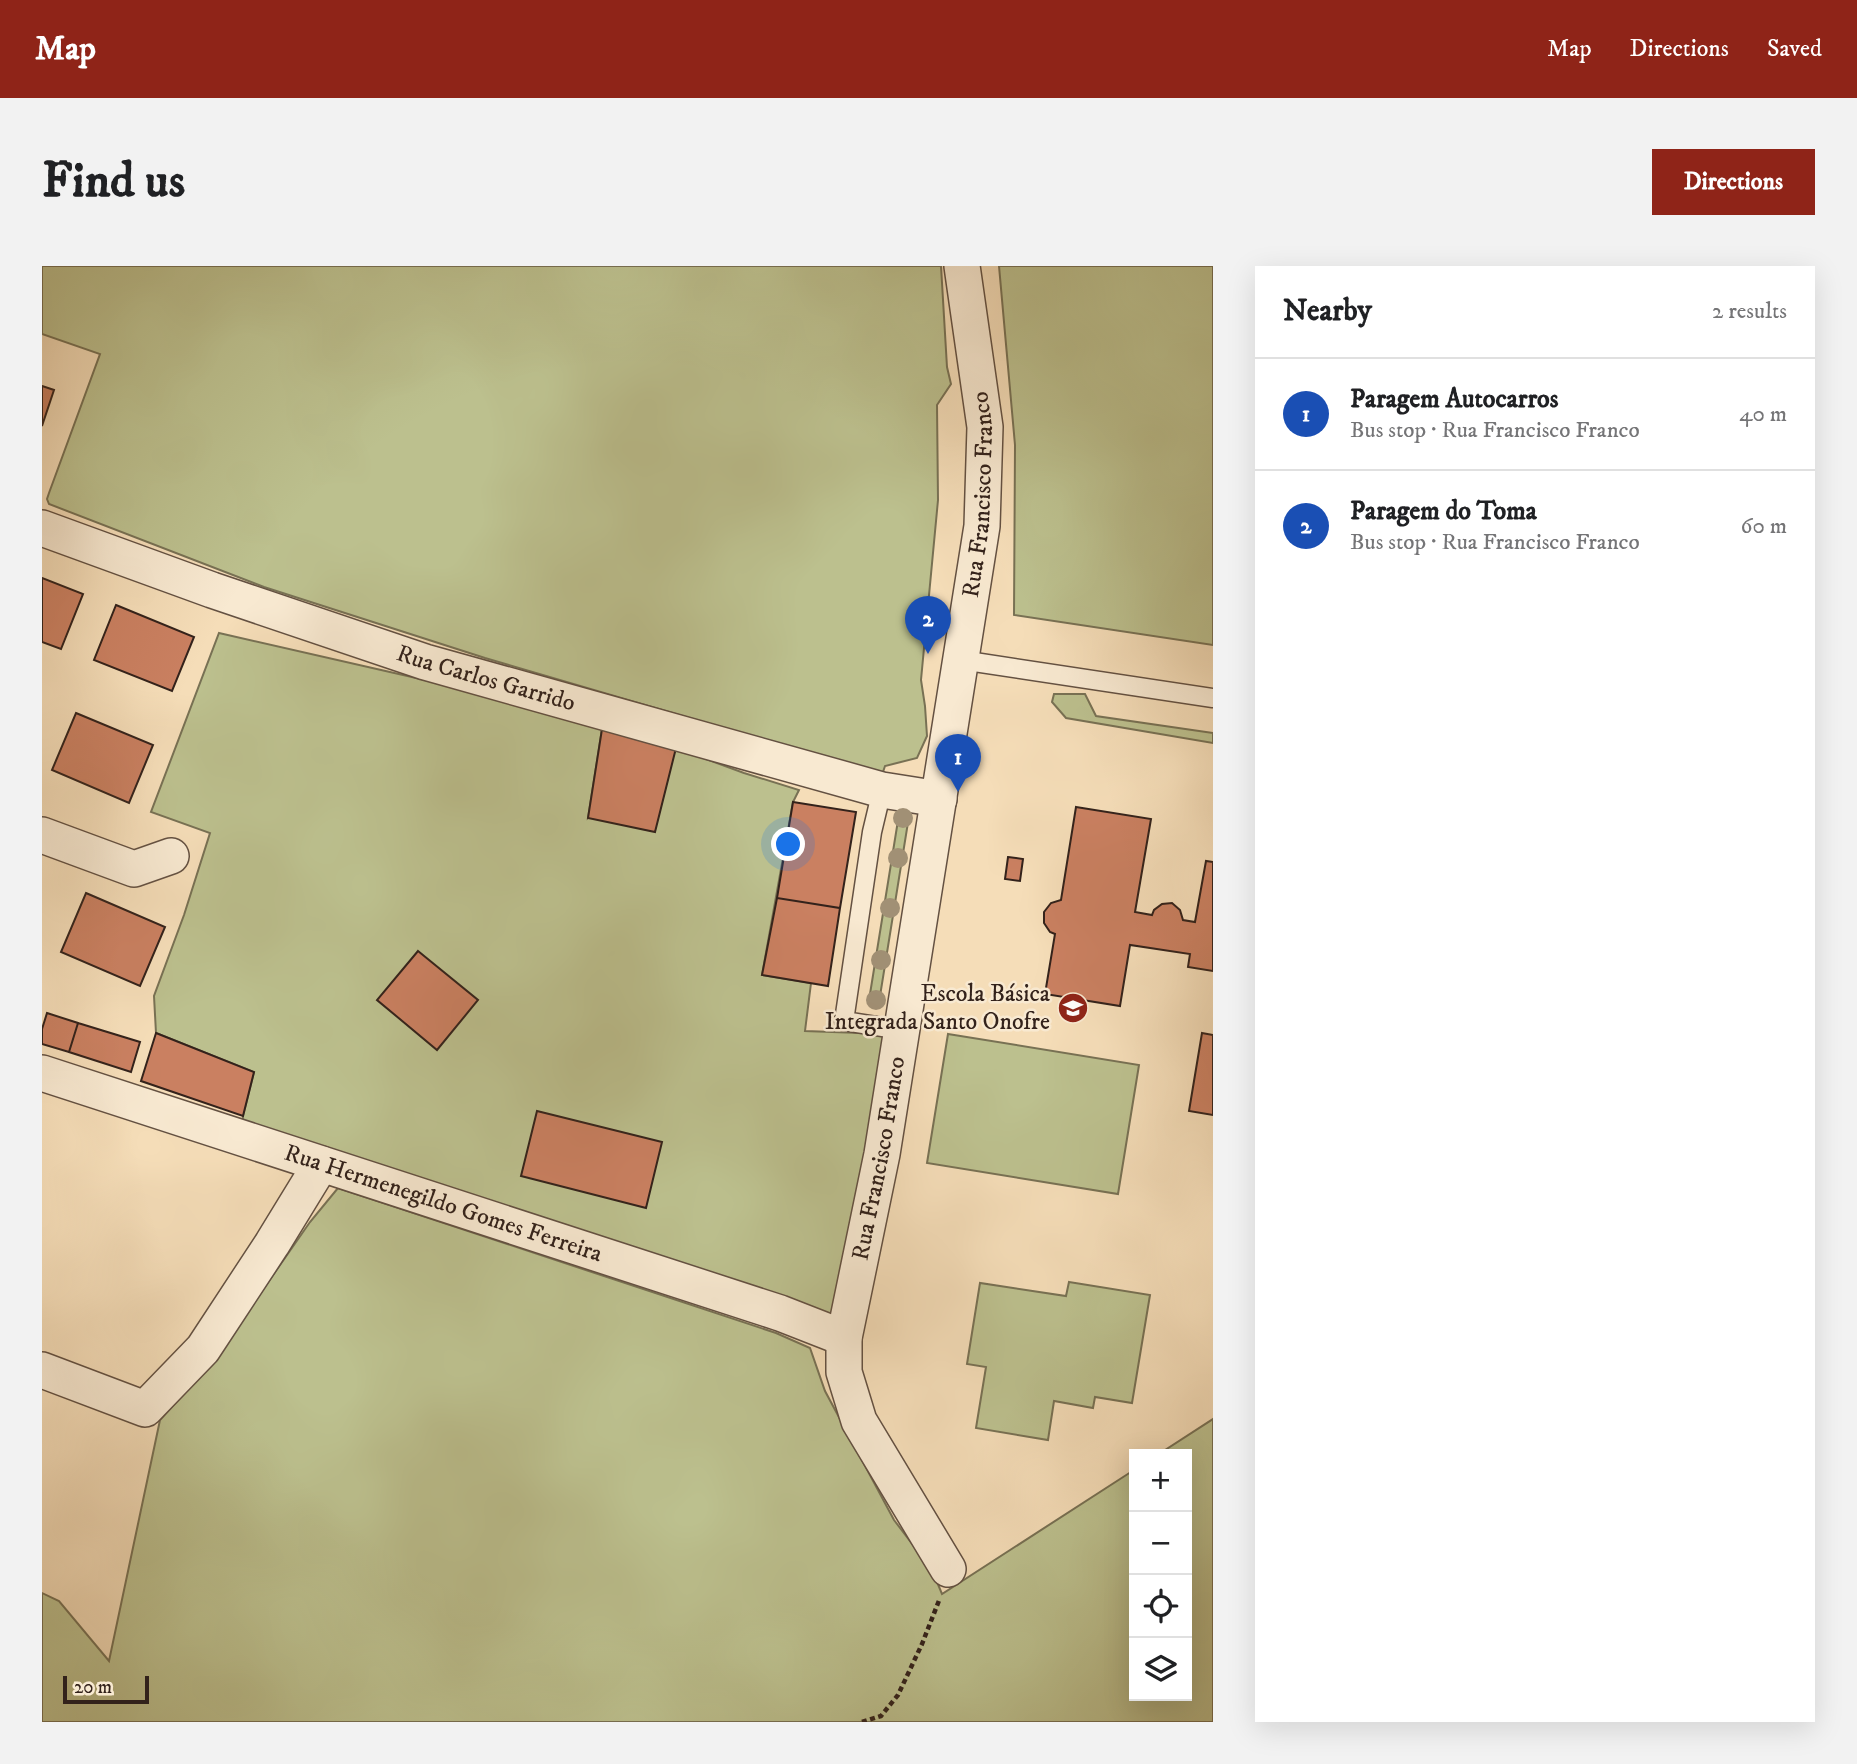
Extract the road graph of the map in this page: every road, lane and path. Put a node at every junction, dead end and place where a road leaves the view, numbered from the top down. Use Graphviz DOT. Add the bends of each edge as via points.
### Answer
graph roads {
  1 [pos="962,266"];
  2 [pos="42,528"];
  3 [pos="961,660"];
  4 [pos="1213,698"];
  5 [pos="882,790"];
  6 [pos="939,799"];
  7 [pos="42,835"];
  8 [pos="171,856"];
  9 [pos="902,1030"];
  10 [pos="42,1073"];
  11 [pos="321,1164"];
  12 [pos="844,1338"];
  13 [pos="42,1370"];
  14 [pos="948,1569"];
  15 [pos="862,1722"];
  1 -- 3 [label="street, Rua Francisco Franco" via="985,427 982,526"];
  2 -- 5 [label="street, Rua Carlos Garrido" via="425,662"];
  3 -- 4 [label="lane"];
  3 -- 6 [label="street, Rua Francisco Franco"];
  5 -- 6 [label="street, Rua Carlos Garrido"];
  5 -- 9 [label="lane" via="844,1021"];
  6 -- 9 [label="street, Rua Francisco Franco"];
  7 -- 8 [label="street" via="134,869"];
  9 -- 12 [label="street, Rua Francisco Franco"];
  10 -- 11 [label="street, Rua Hermenegildo Gomes Ferreira"];
  11 -- 12 [label="street, Rua Hermenegildo Gomes Ferreira" via="780,1312"];
  11 -- 13 [label="street" via="203,1349 145,1409"];
  12 -- 14 [label="street, Rua Francisco Franco" via="844,1372 859,1421"];
  14 -- 15 [label="path" via="942,1594 898,1695 881,1716"];
}
